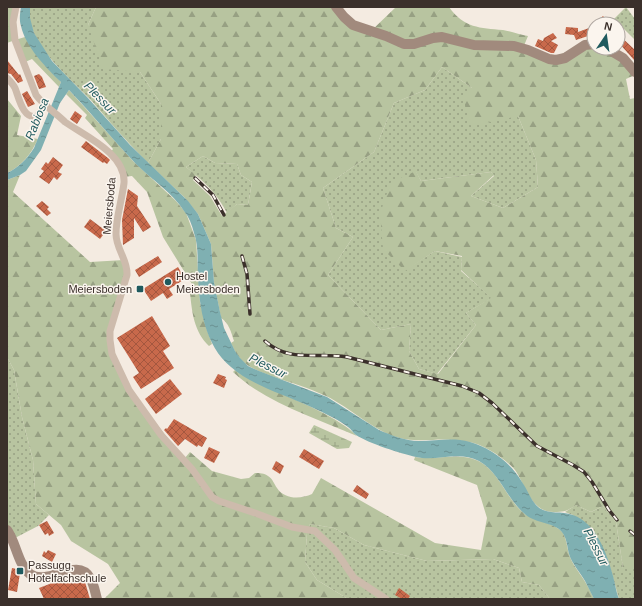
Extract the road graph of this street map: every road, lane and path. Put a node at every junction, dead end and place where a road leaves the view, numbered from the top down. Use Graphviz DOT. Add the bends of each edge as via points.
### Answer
graph roads {
  1 [pos="16,7"];
  2 [pos="336,7"];
  3 [pos="586,44"];
  4 [pos="620,56"];
  5 [pos="635,72"];
  6 [pos="7,78"];
  7 [pos="47,106"];
  8 [pos="7,530"];
  9 [pos="98,599"];
  10 [pos="386,599"];
  1 -- 7 [label="street, Meiersboda" via="13,28 17,47 35,92"];
  2 -- 3 [label="main road" via="356,27 407,44 442,37 474,45 518,47 556,60 565,58"];
  4 -- 5 [label="main road"];
  6 -- 7 [label="street" via="14,86 24,110 30,116 37,116"];
  7 -- 10 [label="street, Meiersboda" via="65,122 110,153 122,171 124,182 116,237 126,266 126,279 110,330 110,346 124,380 135,398 161,435 192,469 212,497 292,528 316,532 335,550 354,578"];
  8 -- 9 [label="main road" via="24,568 32,575 41,578 74,570 82,571 88,574"];
}
